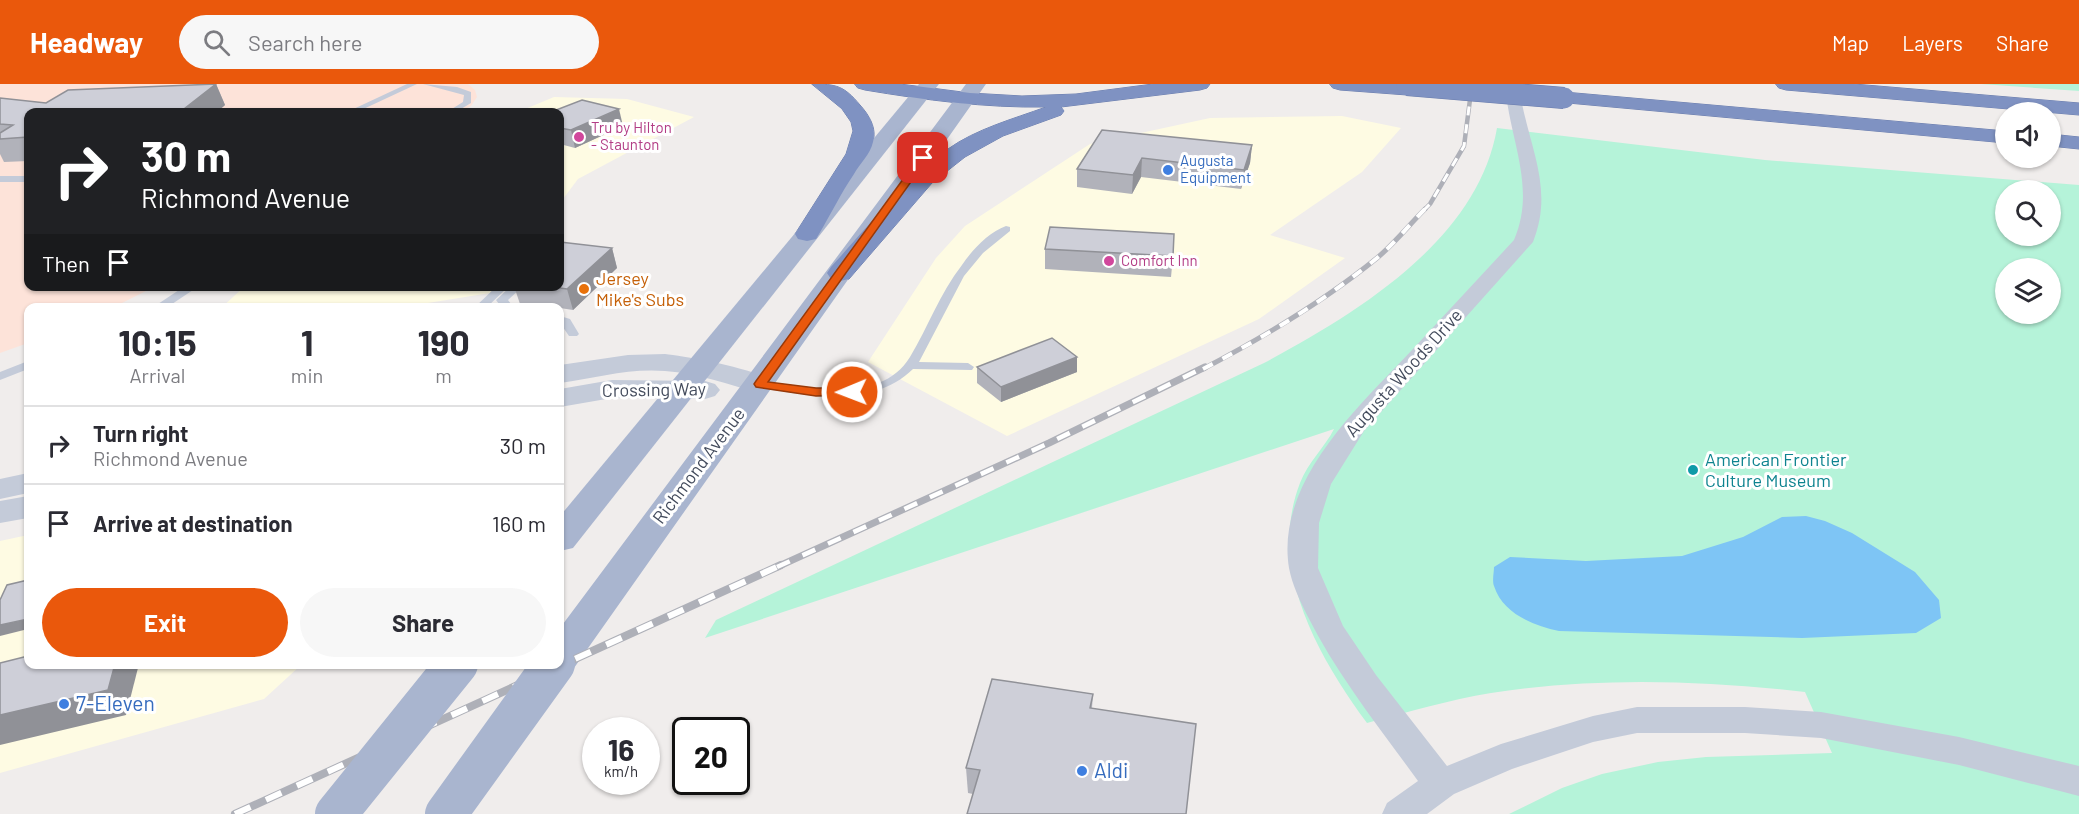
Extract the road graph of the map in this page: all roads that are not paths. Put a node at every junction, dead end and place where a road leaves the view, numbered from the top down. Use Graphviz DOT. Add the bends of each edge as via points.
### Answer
graph roads {
  1 [pos="413,84"];
  2 [pos="427,84"];
  3 [pos="822,84"];
  4 [pos="865,84"];
  5 [pos="1200,84"];
  6 [pos="1340,84"];
  7 [pos="1512,84"];
  8 [pos="1786,84"];
  9 [pos="1404,86"];
  10 [pos="925,89"];
  11 [pos="971,92"];
  12 [pos="1105,97"];
  13 [pos="360,108"];
  14 [pos="459,108"];
  15 [pos="2079,109"];
  16 [pos="1995,135"];
  17 [pos="2061,141"];
  18 [pos="2079,143"];
  19 [pos="24,178"];
  20 [pos="0,179"];
  21 [pos="1006,229"];
  22 [pos="807,234"];
  23 [pos="840,273"];
  24 [pos="186,291"];
  25 [pos="498,291"];
  26 [pos="513,291"];
  27 [pos="165,303"];
  28 [pos="485,303"];
  29 [pos="505,303"];
  30 [pos="564,320"];
  31 [pos="573,334"];
  32 [pos="911,365"];
  33 [pos="24,366"];
  34 [pos="968,367"];
  35 [pos="698,368"];
  36 [pos="564,373"];
  37 [pos="0,375"];
  38 [pos="760,384"];
  39 [pos="679,393"];
  40 [pos="564,397"];
  41 [pos="24,484"];
  42 [pos="0,489"];
  43 [pos="24,508"];
  44 [pos="0,512"];
  45 [pos="564,534"];
  46 [pos="564,651"];
  47 [pos="453,669"];
  48 [pos="550,669"];
  49 [pos="2079,781"];
  50 [pos="1441,784"];
  51 [pos="336,814"];
  52 [pos="446,814"];
  53 [pos="1400,814"];
  1 -- 13 [label="lane"];
  2 -- 14 [label="lane" via="468,94 467,103"];
  3 -- 22 [label="highway" via="855,109 864,136 858,153"];
  4 -- 10 [label="highway"];
  5 -- 12 [label="highway"];
  6 -- 9 [label="highway"];
  7 -- 50 [label="street, Augusta Woods Drive" via="1535,189 1529,230 1523,242 1354,426 1318,484 1305,521 1304,571 1336,643"];
  8 -- 15 [label="highway"];
  9 -- 16 [label="highway, bridge"];
  10 -- 11 [label="highway"];
  10 -- 22 [label="main road"];
  11 -- 12 [label="highway" via="1029,102"];
  11 -- 23 [label="main road, Richmond Avenue"];
  12 -- 23 [label="highway" via="1029,118 957,152 924,178"];
  17 -- 18 [label="highway"];
  19 -- 20 [label="lane"];
  21 -- 32 [label="lane" via="963,268"];
  22 -- 35 [label="main road"];
  23 -- 38 [label="main road, Richmond Avenue"];
  24 -- 27 [label="lane"];
  25 -- 28 [label="lane"];
  26 -- 29 [label="lane" via="502,300"];
  30 -- 31 [label="lane"];
  32 -- 34 [label="lane"];
  32 -- 38 [label="lane" via="888,382 852,392 816,392"];
  33 -- 37 [label="lane"];
  35 -- 36 [label="street, Crossing Way" via="653,362"];
  35 -- 38 [label="street, Crossing Way"];
  35 -- 39 [label="main road"];
  38 -- 39 [label="street, Crossing Way"];
  38 -- 46 [label="main road, Richmond Avenue"];
  39 -- 40 [label="street, Crossing Way" via="619,389"];
  39 -- 45 [label="main road"];
  41 -- 42 [label="street"];
  43 -- 44 [label="street"];
  47 -- 51 [label="main road, bridge"];
  48 -- 52 [label="main road, bridge"];
  49 -- 50 [label="street" via="1959,751 1821,725 1637,720 1593,729 1501,758"];
  50 -- 53 [label="street"];
}
